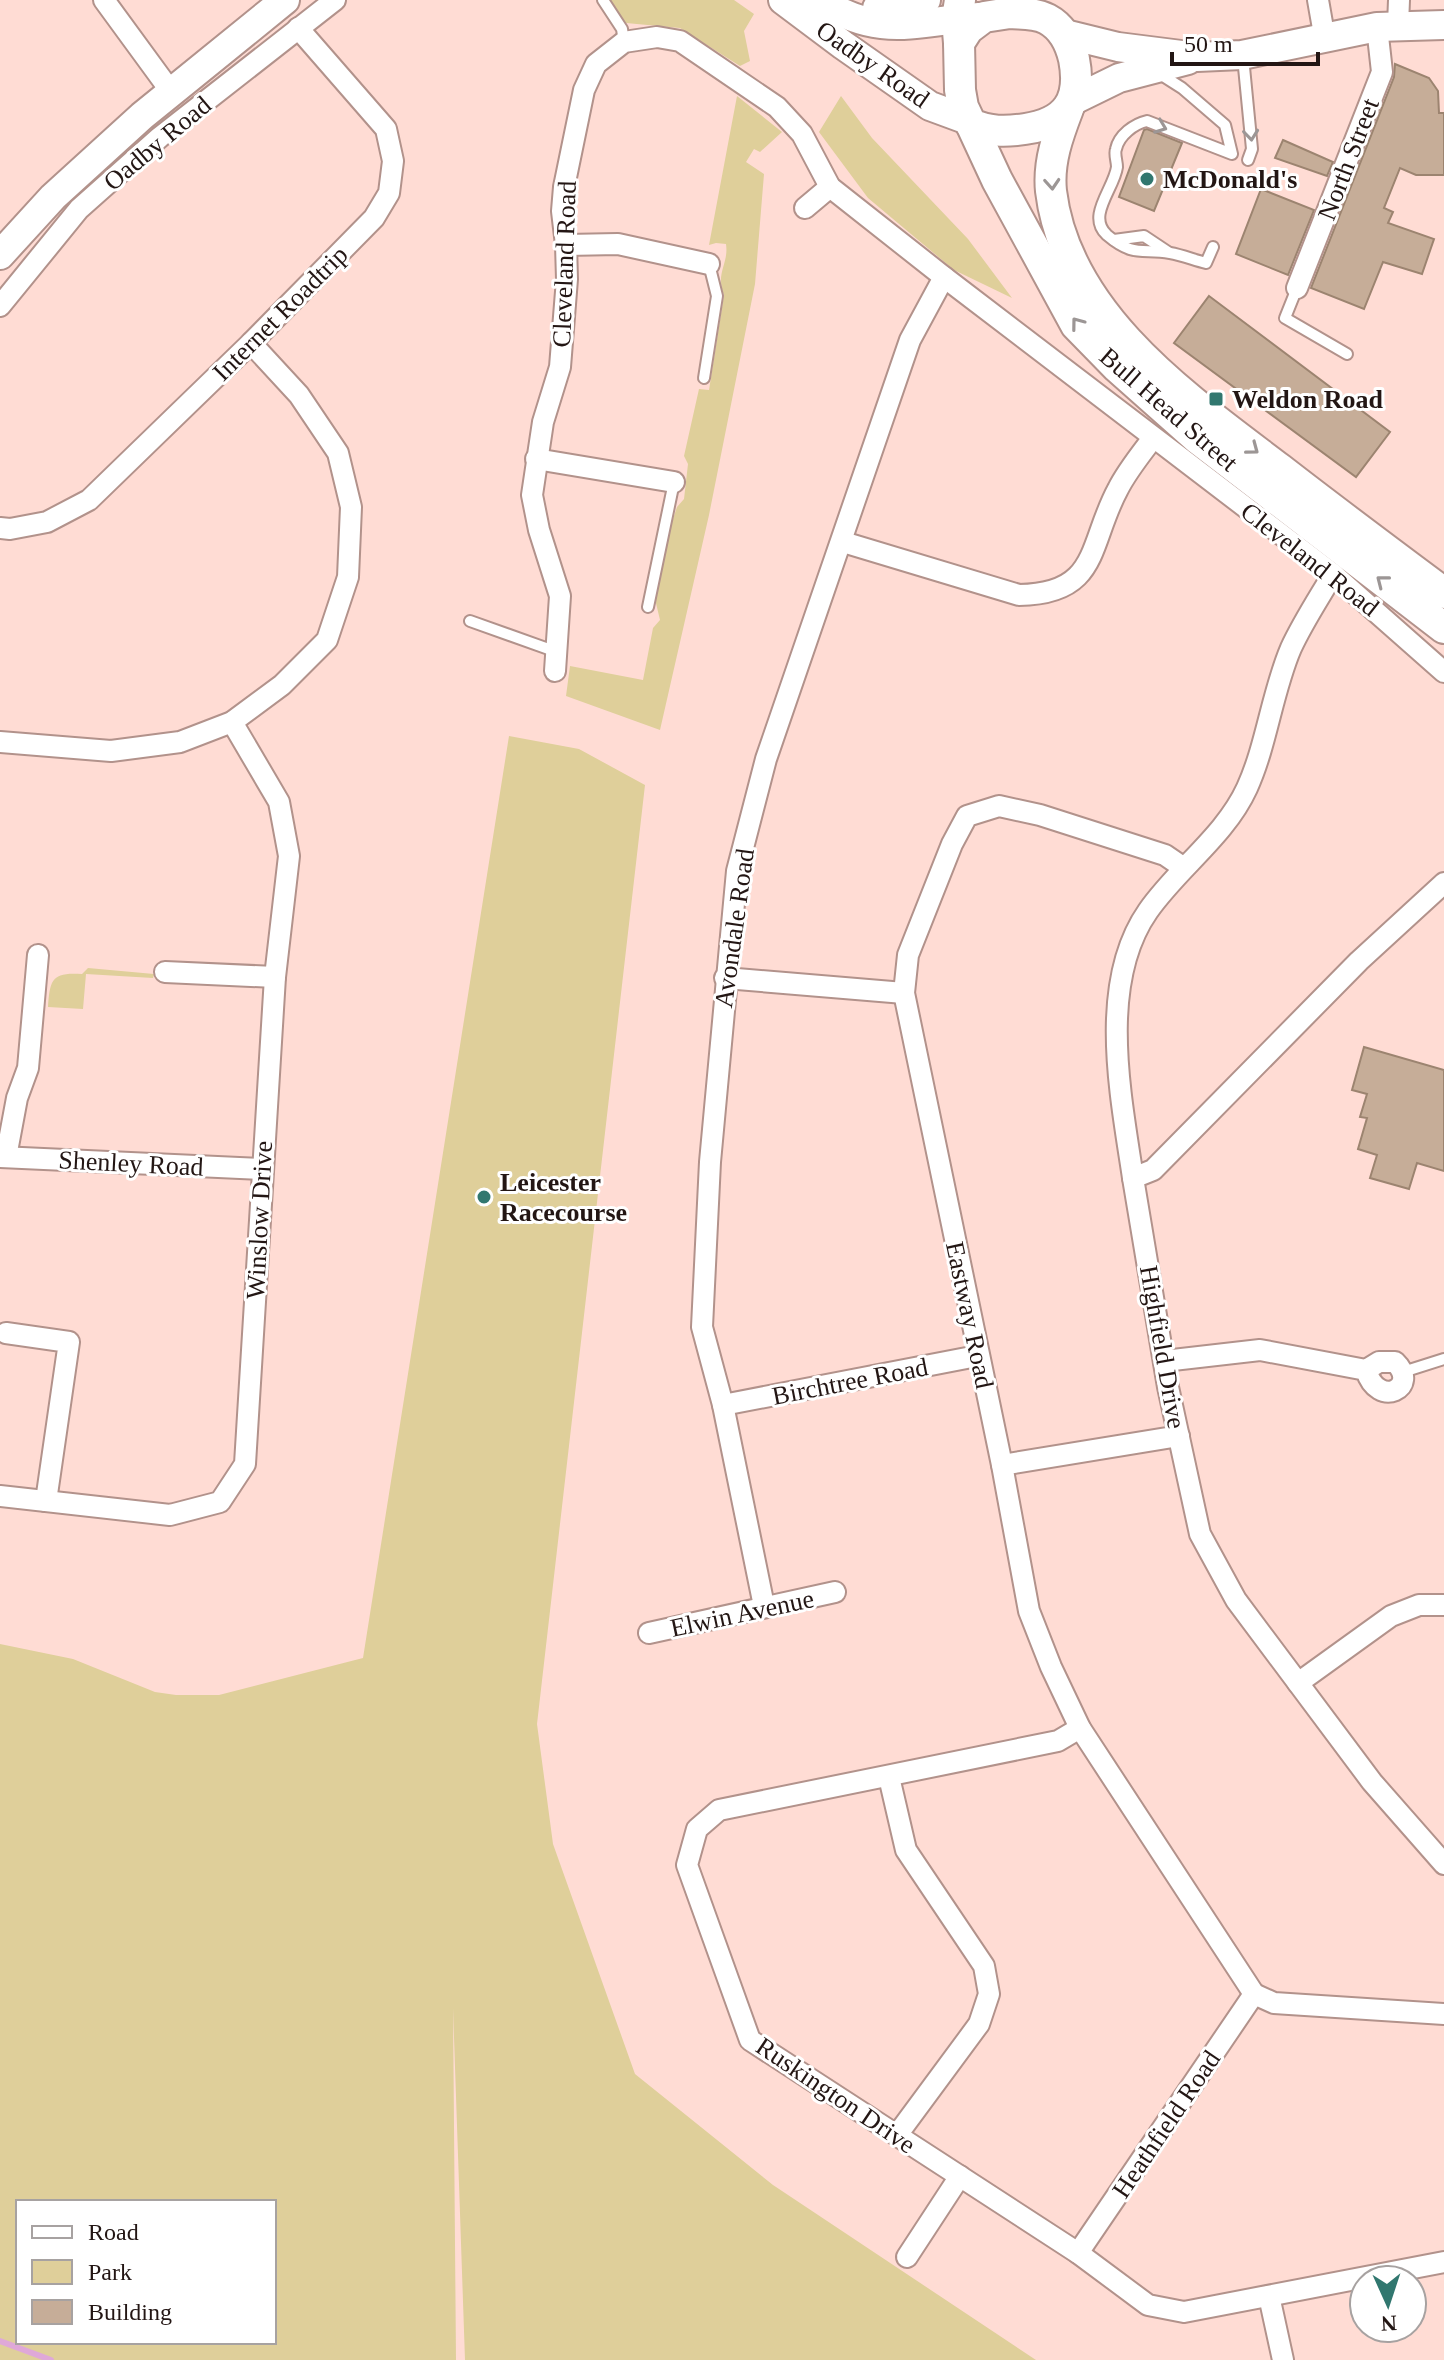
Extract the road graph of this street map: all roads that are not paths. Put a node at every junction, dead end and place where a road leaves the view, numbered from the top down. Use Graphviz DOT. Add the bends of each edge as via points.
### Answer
graph roads {
  1 [pos="104,0"];
  2 [pos="285,0"];
  3 [pos="335,0"];
  4 [pos="603,0"];
  5 [pos="783,0"];
  6 [pos="820,0"];
  7 [pos="926,0"];
  8 [pos="1039,0"];
  9 [pos="1318,0"];
  10 [pos="1391,17"];
  11 [pos="965,20"];
  12 [pos="1444,25"];
  13 [pos="298,28"];
  14 [pos="1061,30"];
  15 [pos="1325,40"];
  16 [pos="624,42"];
  17 [pos="1242,55"];
  18 [pos="1197,57"];
  19 [pos="1153,70"];
  20 [pos="172,93"];
  21 [pos="1070,105"];
  22 [pos="969,122"];
  23 [pos="1248,160"];
  24 [pos="830,187"];
  25 [pos="805,208"];
  26 [pos="1114,240"];
  27 [pos="566,245"];
  28 [pos="1213,247"];
  29 [pos="1168,252"];
  30 [pos="0,255"];
  31 [pos="709,264"];
  32 [pos="944,277"];
  33 [pos="1297,288"];
  34 [pos="0,306"];
  35 [pos="251,343"];
  36 [pos="1347,354"];
  37 [pos="704,378"];
  38 [pos="1153,438"];
  39 [pos="536,459"];
  40 [pos="674,482"];
  41 [pos="0,528"];
  42 [pos="843,542"];
  43 [pos="1333,574"];
  44 [pos="1444,593"];
  45 [pos="648,607"];
  46 [pos="470,621"];
  47 [pos="1444,628"];
  48 [pos="556,662"];
  49 [pos="1444,672"];
  50 [pos="232,722"];
  51 [pos="0,742"];
  52 [pos="1184,868"];
  53 [pos="1444,883"];
  54 [pos="38,955"];
  55 [pos="165,972"];
  56 [pos="275,977"];
  57 [pos="725,978"];
  58 [pos="904,993"];
  59 [pos="3,1157"];
  60 [pos="261,1169"];
  61 [pos="1133,1178"];
  62 [pos="6,1333"];
  63 [pos="977,1356"];
  64 [pos="1444,1359"];
  65 [pos="1164,1361"];
  66 [pos="1403,1372"];
  67 [pos="723,1405"];
  68 [pos="1179,1436"];
  69 [pos="1002,1465"];
  70 [pos="0,1496"];
  71 [pos="46,1501"];
  72 [pos="835,1592"];
  73 [pos="1444,1605"];
  74 [pos="764,1606"];
  75 [pos="649,1633"];
  76 [pos="1298,1683"];
  77 [pos="1080,1728"];
  78 [pos="889,1777"];
  79 [pos="1444,1864"];
  80 [pos="1254,1994"];
  81 [pos="1444,2014"];
  82 [pos="897,2135"];
  83 [pos="960,2176"];
  84 [pos="1078,2253"];
  85 [pos="907,2257"];
  86 [pos="1444,2262"];
  87 [pos="1269,2296"];
  88 [pos="1283,2360"];
  1 -- 20 [label="street"];
  2 -- 20 [label="main road, Oadby Road"];
  3 -- 13 [label="street, Oadby Road"];
  4 -- 16 [label="lane" via="622,29"];
  5 -- 22 [label="main road, Oadby Road" via="930,106"];
  6 -- 7 [label="main road" via="889,9"];
  6 -- 11 [label="main road, Oadby Road" via="845,16 888,27"];
  8 -- 14 [label="main road"];
  9 -- 15 [label="street"];
  10 -- 12 [label="main road"];
  10 -- 15 [label="main road"];
  10 -- 33 [label="street, North Street" via="1382,72"];
  11 -- 14 [label="main road" via="1030,14"];
  11 -- 22 [label="main road" via="960,90"];
  13 -- 34 [label="street, Oadby Road" via="79,209"];
  13 -- 35 [label="street, Internet Roadtrip" via="386,129 393,161 389,193 374,218"];
  14 -- 18 [label="main road" via="1118,47"];
  14 -- 21 [label="main road" via="1075,68"];
  15 -- 17 [label="main road"];
  16 -- 24 [label="street, Cleveland Road" via="657,37 680,41 777,107 802,134"];
  16 -- 27 [label="street, Cleveland Road" via="596,64 584,90 564,187"];
  17 -- 18 [label="main road"];
  17 -- 23 [label="lane, one-way" via="1252,149"];
  18 -- 19 [label="main road"];
  19 -- 21 [label="main road" via="1108,82"];
  26 -- 19 [label="lane, one-way" via="1101,229 1098,216 1117,169 1116,149 1127,130 1147,121 1232,154 1225,125"];
  20 -- 30 [label="main road, Oadby Road" via="53,197"];
  21 -- 22 [label="main road" via="1041,127 988,131"];
  21 -- 44 [label="main road, Bull Head Street, one-way" via="1051,166 1051,191 1069,253 1098,307 1172,386"];
  47 -- 22 [label="main road, Bull Head Street, one-way" via="1197,438 1076,325"];
  24 -- 25 [label="street"];
  24 -- 32 [label="street, Cleveland Road"];
  26 -- 29 [label="lane" via="1141,253"];
  26 -- 29 [label="lane" via="1144,236"];
  27 -- 31 [label="street" via="618,244"];
  27 -- 39 [label="street, Cleveland Road" via="560,367"];
  28 -- 29 [label="lane" via="1206,263"];
  31 -- 37 [label="lane" via="717,296"];
  32 -- 38 [label="street, Cleveland Road"];
  32 -- 42 [label="street, Avondale Road" via="910,340"];
  33 -- 36 [label="lane" via="1285,318"];
  35 -- 41 [label="street, Internet Roadtrip" via="89,500 47,522"];
  35 -- 50 [label="street" via="299,395 338,453 351,507 348,577 327,640 282,685"];
  38 -- 42 [label="street" via="1118,488 1087,566 1072,582 1045,595 1019,595"];
  38 -- 43 [label="street, Cleveland Road"];
  39 -- 40 [label="street"];
  39 -- 48 [label="street, Cleveland Road" via="535,513 560,596"];
  40 -- 45 [label="lane"];
  42 -- 57 [label="street, Avondale Road" via="766,759 737,871"];
  43 -- 49 [label="street, Cleveland Road"];
  43 -- 52 [label="street, Highfield Drive" via="1291,649 1247,787 1227,821"];
  46 -- 48 [label="lane"];
  50 -- 51 [label="street" via="180,742 111,751"];
  50 -- 56 [label="street, Winslow Drive" via="279,802 289,856"];
  52 -- 58 [label="street, Eastway Road" via="1165,855 1040,815 999,806 967,816 908,955"];
  52 -- 61 [label="street, Highfield Drive" via="1147,912 1128,949 1117,1013 1121,1098"];
  53 -- 61 [label="street" via="1359,961 1153,1170"];
  54 -- 59 [label="street" via="28,1068"];
  55 -- 56 [label="street"];
  56 -- 60 [label="street, Winslow Drive"];
  57 -- 58 [label="street"];
  57 -- 67 [label="street, Avondale Road" via="702,1327"];
  58 -- 63 [label="street, Eastway Road"];
  59 -- 60 [label="street, Shenley Road"];
  60 -- 71 [label="street, Winslow Drive" via="245,1464 220,1502 170,1515"];
  61 -- 65 [label="street, Highfield Drive"];
  62 -- 71 [label="street" via="69,1342"];
  63 -- 67 [label="street, Birchtree Road"];
  63 -- 69 [label="street, Eastway Road"];
  64 -- 66 [label="lane"];
  65 -- 66 [label="street" via="1260,1350 1366,1370 1395,1362"];
  65 -- 68 [label="street, Highfield Drive"];
  67 -- 74 [label="street, Avondale Road"];
  68 -- 69 [label="street"];
  68 -- 76 [label="street, Highfield Drive" via="1200,1534 1236,1600"];
  69 -- 77 [label="street, Eastway Road" via="1029,1611"];
  70 -- 71 [label="street, Winslow Drive"];
  72 -- 74 [label="street, Elwin Avenue"];
  73 -- 76 [label="street" via="1419,1605 1391,1616"];
  74 -- 75 [label="street, Elwin Avenue"];
  76 -- 79 [label="street, Highfield Drive" via="1372,1782"];
  77 -- 78 [label="street, Ruskington Drive" via="1058,1741"];
  77 -- 80 [label="street, Eastway Road"];
  78 -- 82 [label="street" via="906,1850 984,1966 989,1994 979,2024"];
  78 -- 82 [label="street, Ruskington Drive" via="719,1810 697,1829 687,1865 750,2040"];
  80 -- 81 [label="street" via="1274,2003"];
  80 -- 84 [label="street, Heathfield Road"];
  82 -- 83 [label="street, Ruskington Drive"];
  83 -- 84 [label="street, Ruskington Drive"];
  83 -- 85 [label="street"];
  84 -- 87 [label="street, Ruskington Drive" via="1148,2305 1184,2312"];
  86 -- 87 [label="street, Ruskington Drive"];
  87 -- 88 [label="street"];
}
